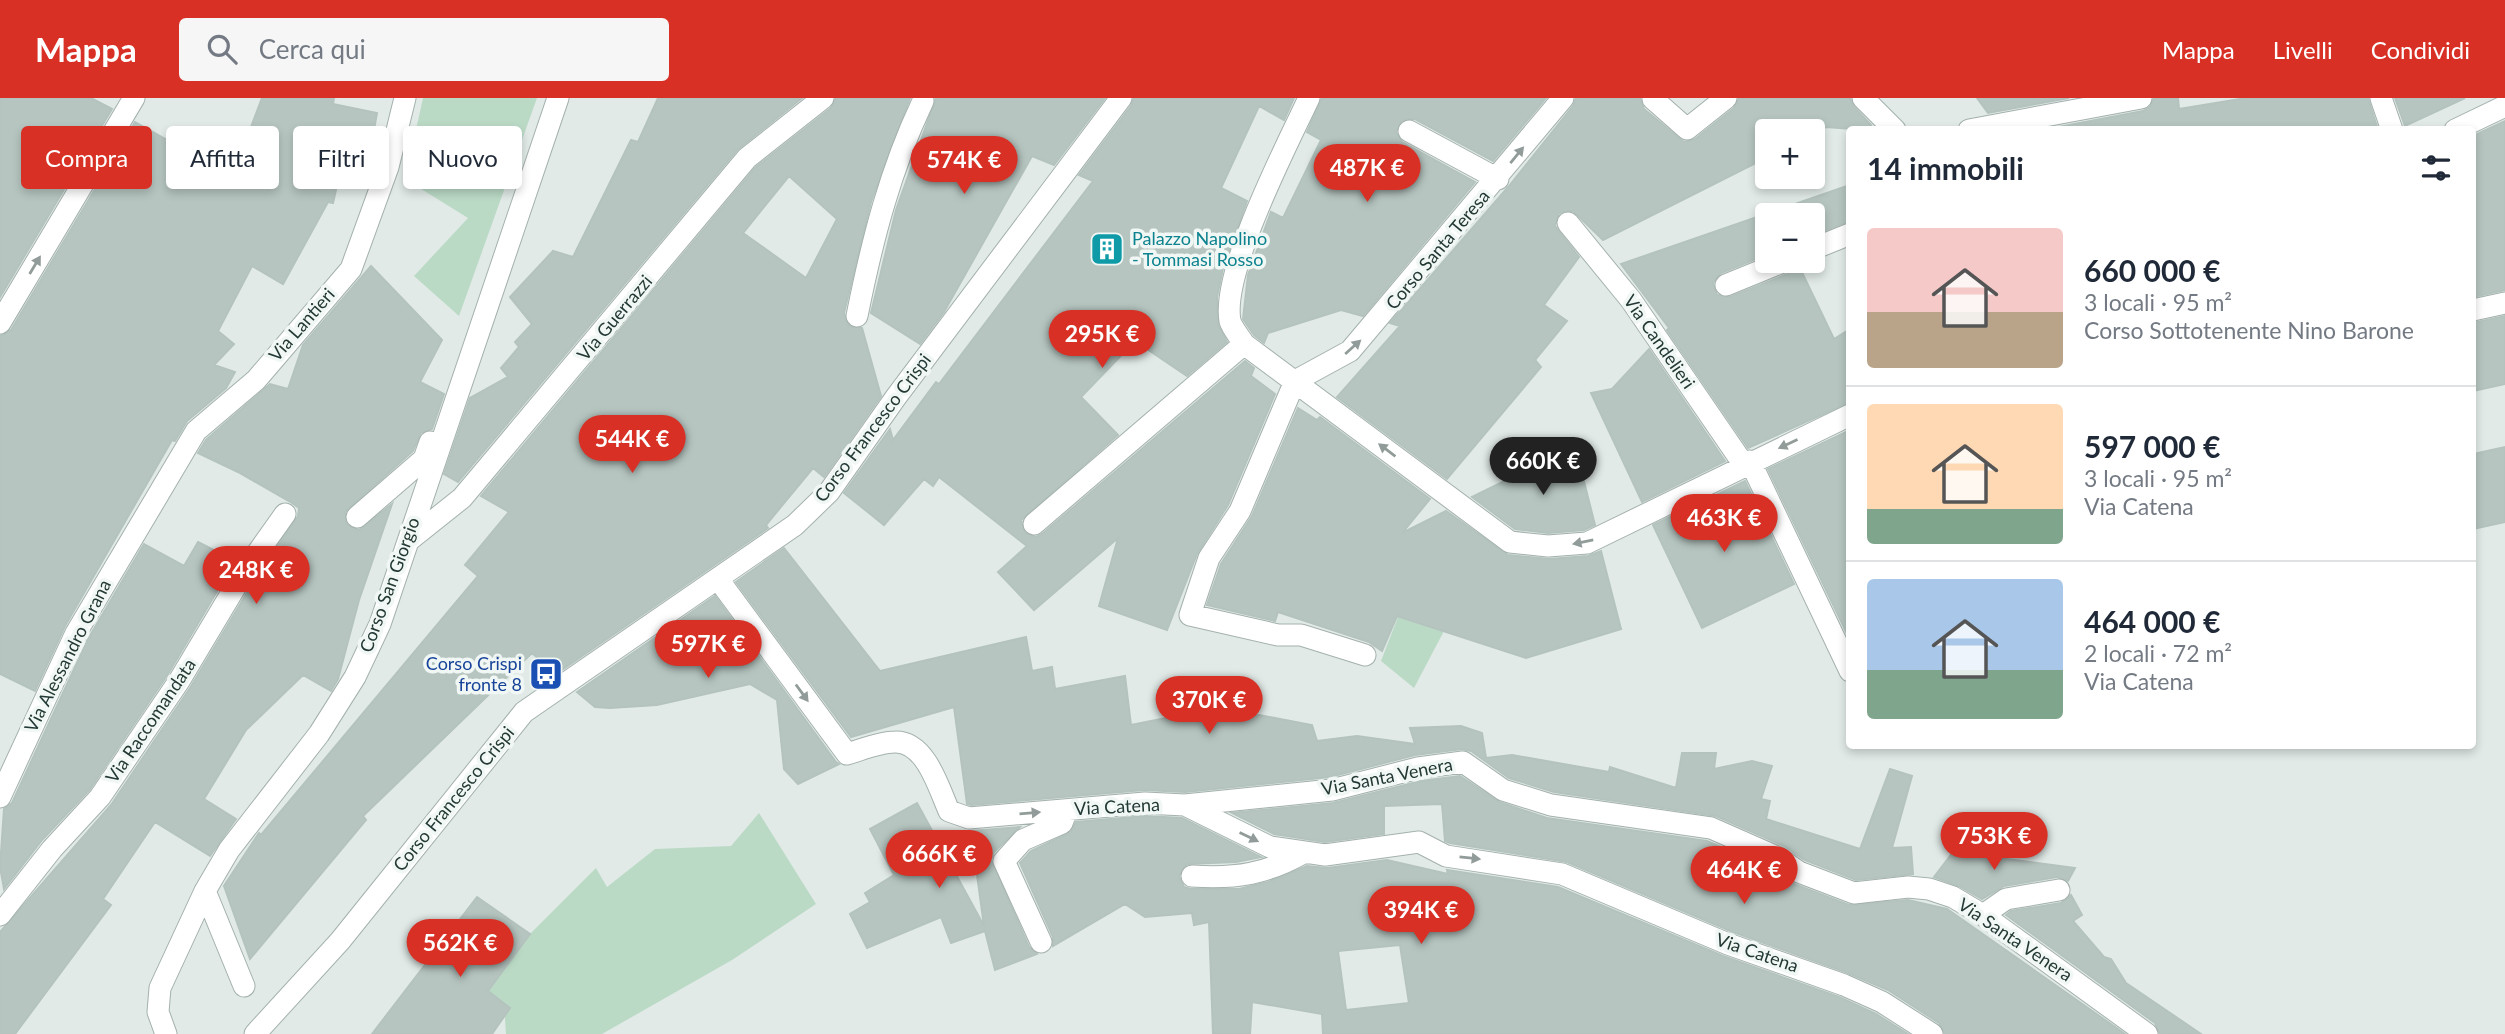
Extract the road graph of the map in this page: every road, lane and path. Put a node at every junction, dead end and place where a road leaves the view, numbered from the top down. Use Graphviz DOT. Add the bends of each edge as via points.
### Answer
graph roads {
  1 [pos="134,98"];
  2 [pos="405,98"];
  3 [pos="558,98"];
  4 [pos="823,98"];
  5 [pos="1121,98"];
  6 [pos="1309,98"];
  7 [pos="1563,98"];
  8 [pos="1726,98"];
  9 [pos="1863,98"];
  10 [pos="2141,98"];
  11 [pos="2381,98"];
  12 [pos="1653,99"];
  13 [pos="923,102"];
  14 [pos="2505,106"];
  15 [pos="1891,126"];
  16 [pos="1990,126"];
  17 [pos="2391,126"];
  18 [pos="2463,126"];
  19 [pos="1409,131"];
  20 [pos="1498,179"];
  21 [pos="1568,223"];
  22 [pos="1846,236"];
  23 [pos="1825,244"];
  24 [pos="1756,273"];
  25 [pos="1726,285"];
  26 [pos="2505,303"];
  27 [pos="2476,309"];
  28 [pos="858,316"];
  29 [pos="0,323"];
  30 [pos="463,341"];
  31 [pos="1244,344"];
  32 [pos="1295,381"];
  33 [pos="1846,417"];
  34 [pos="1747,463"];
  35 [pos="285,514"];
  36 [pos="357,517"];
  37 [pos="142,518"];
  38 [pos="1034,524"];
  39 [pos="408,541"];
  40 [pos="718,579"];
  41 [pos="1364,655"];
  42 [pos="1846,663"];
  43 [pos="0,797"];
  44 [pos="1185,805"];
  45 [pos="1067,810"];
  46 [pos="1306,852"];
  47 [pos="1192,876"];
  48 [pos="2060,890"];
  49 [pos="205,891"];
  50 [pos="0,915"];
  51 [pos="1983,915"];
  52 [pos="1041,942"];
  53 [pos="244,986"];
  54 [pos="166,1034"];
  55 [pos="255,1034"];
  56 [pos="1932,1034"];
  57 [pos="2147,1034"];
  29 -- 1 [label="street, one-way"];
  2 -- 37 [label="street, Via Lantieri" via="388,167 351,269 256,380 196,431"];
  3 -- 39 [label="street, Corso San Giorgio"];
  4 -- 39 [label="street, Via Guerrazzi" via="747,158 462,498"];
  5 -- 40 [label="street, Corso Francesco Crispi" via="829,492 795,525"];
  6 -- 31 [label="street" via="1230,289 1230,323"];
  20 -- 7 [label="street, Corso Santa Teresa, one-way"];
  8 -- 12 [label="street" via="1687,129"];
  9 -- 15 [label="street"];
  10 -- 16 [label="street"];
  11 -- 17 [label="street"];
  13 -- 28 [label="street" via="875,228"];
  14 -- 18 [label="street"];
  19 -- 20 [label="street"];
  32 -- 20 [label="street, Corso Santa Teresa, one-way" via="1350,352"];
  21 -- 34 [label="street, Via Candelieri" via="1631,300"];
  22 -- 23 [label="street"];
  24 -- 25 [label="street"];
  26 -- 27 [label="street"];
  30 -- 36 [label="street" via="424,459"];
  31 -- 32 [label="street"];
  31 -- 38 [label="street"];
  34 -- 32 [label="street, one-way" via="1587,543 1548,546 1510,542"];
  32 -- 41 [label="street" via="1240,511 1209,558 1190,615 1278,635 1301,635"];
  33 -- 34 [label="street, one-way"];
  34 -- 42 [label="street, Via Candelieri"];
  35 -- 50 [label="street, Via Raccomandata" via="100,797"];
  37 -- 43 [label="street, Via Alessandro Grana" via="76,633"];
  39 -- 49 [label="street, Corso San Giorgio" via="380,624 355,677 319,734 229,850"];
  40 -- 45 [label="street, Via Catena, one-way" via="846,754 896,741 916,749 949,811 969,818"];
  40 -- 55 [label="street, Corso Francesco Crispi" via="524,712 340,942"];
  44 -- 45 [label="street, Via Catena" via="1145,803"];
  44 -- 46 [label="street, Via Catena, one-way" via="1270,847"];
  44 -- 51 [label="street, Via Santa Venera" via="1332,790 1418,768 1463,762 1503,790 1551,806 1711,828 1779,858 1799,872 1854,892 1929,889"];
  45 -- 52 [label="street" via="1062,823 1024,840 1004,861"];
  46 -- 47 [label="street" via="1264,871 1229,878"];
  46 -- 56 [label="street, Via Catena, one-way" via="1325,855 1419,842 1446,856 1562,874 1728,944 1844,985 1882,1002"];
  48 -- 51 [label="street" via="2006,900"];
  49 -- 53 [label="street"];
  49 -- 54 [label="street, Corso San Giorgio" via="160,988 158,1012"];
  51 -- 57 [label="street, Via Santa Venera"];
}
